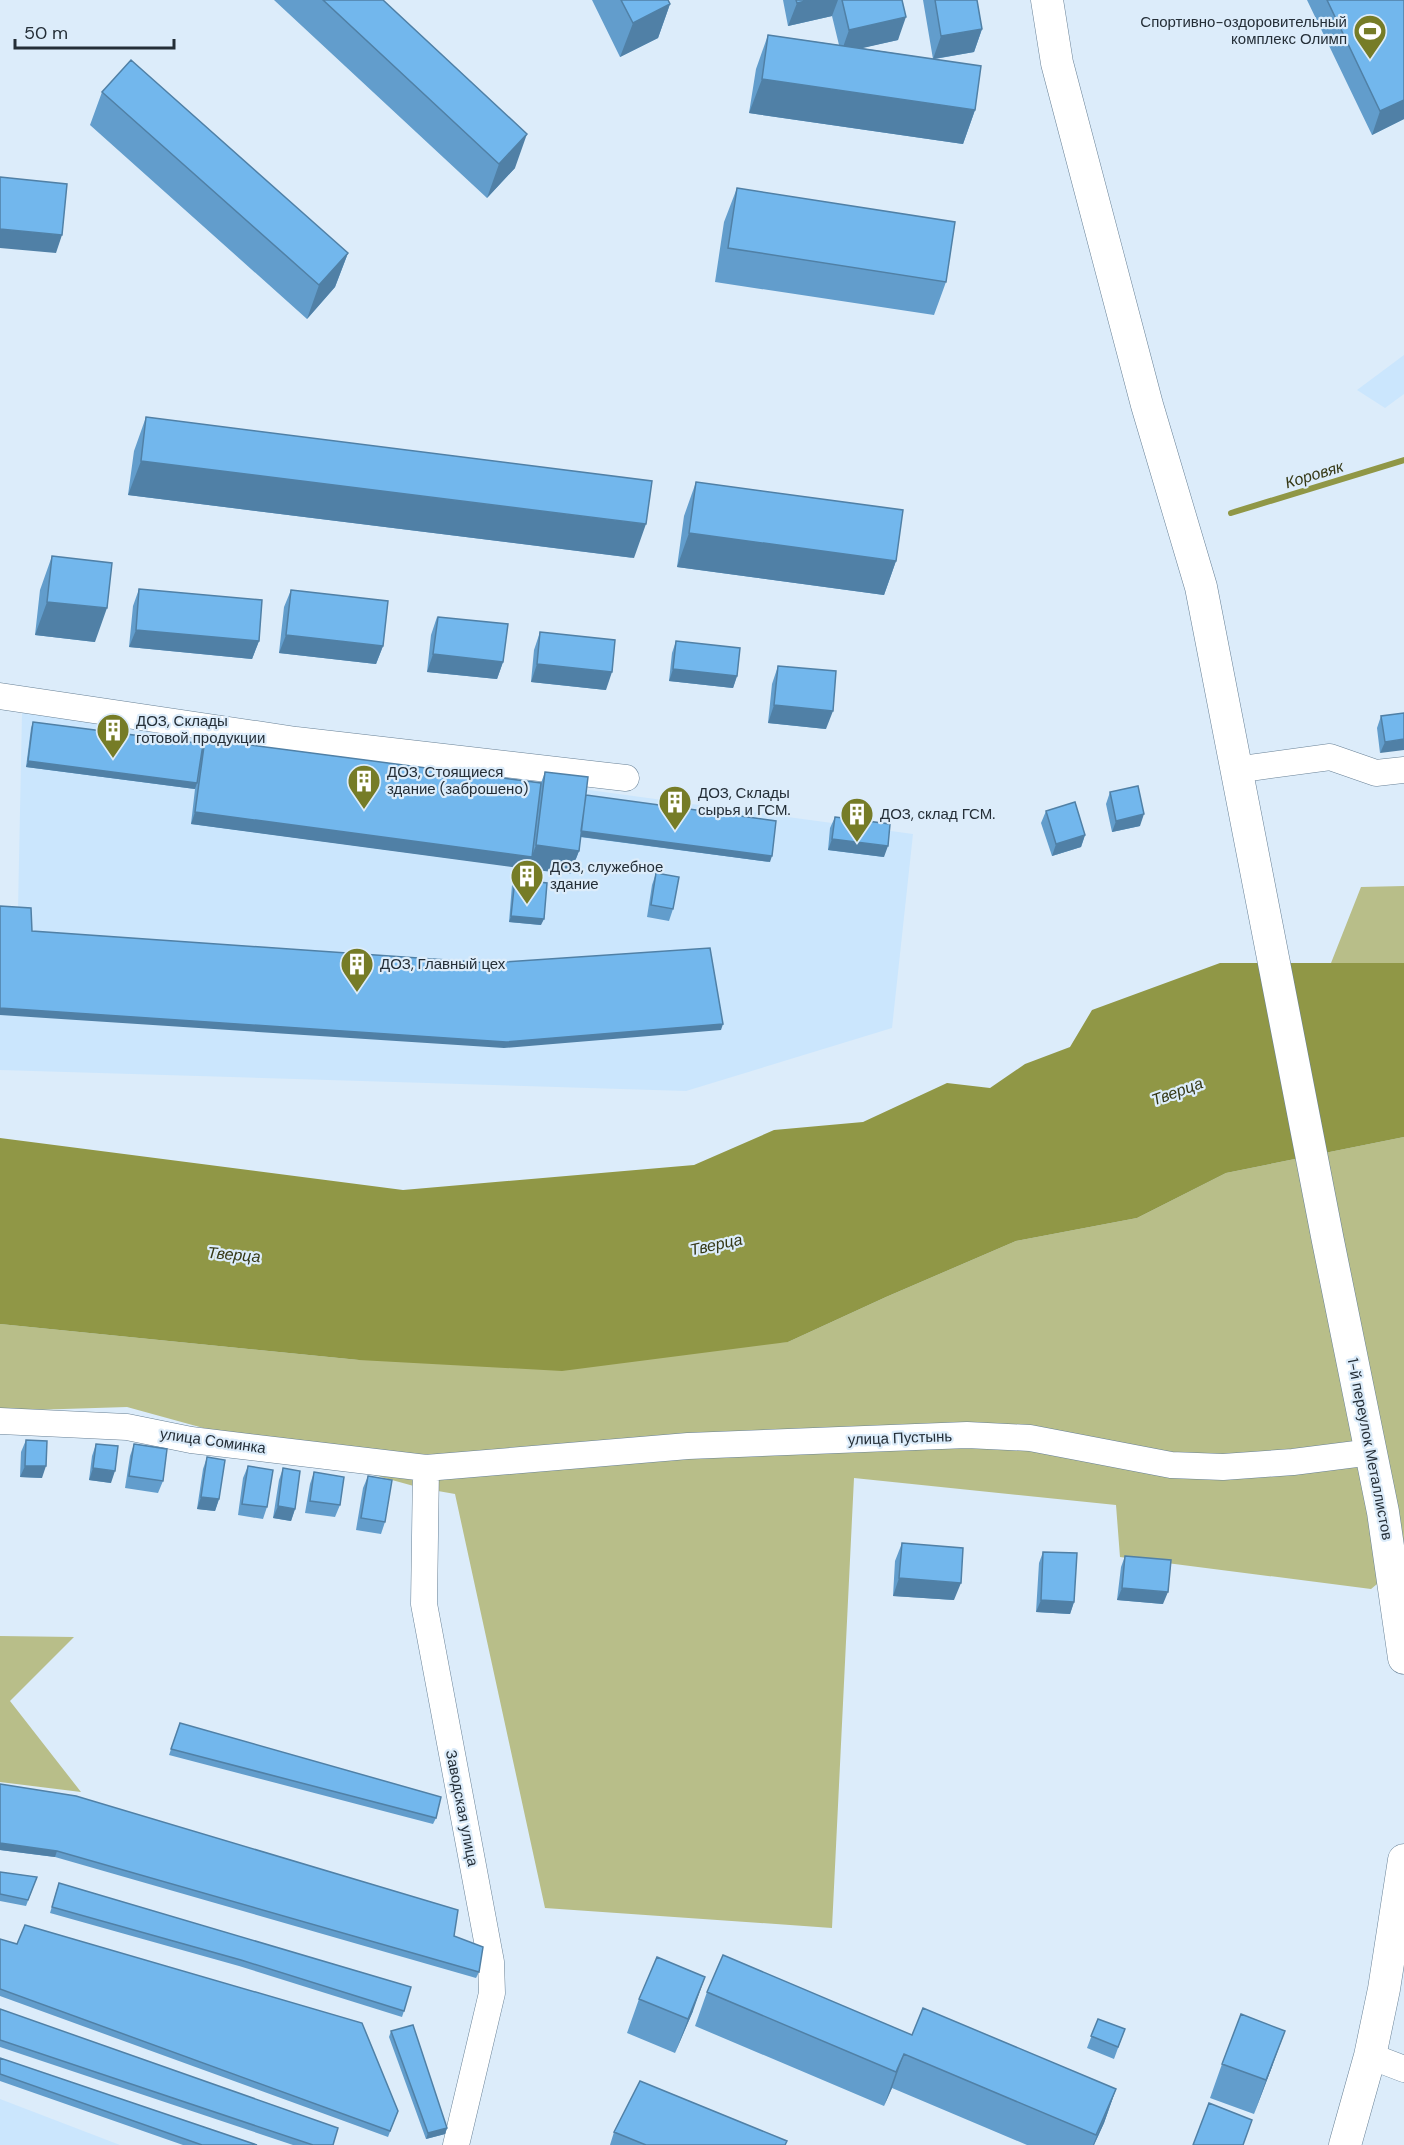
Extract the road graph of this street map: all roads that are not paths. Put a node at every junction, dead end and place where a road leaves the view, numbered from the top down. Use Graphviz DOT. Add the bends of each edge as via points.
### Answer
graph roads {
  1 [pos="1047,0"];
  2 [pos="0,696"];
  3 [pos="1235,770"];
  4 [pos="1404,771"];
  5 [pos="626,778"];
  6 [pos="0,1421"];
  7 [pos="1372,1452"];
  8 [pos="426,1468"];
  9 [pos="1404,1658"];
  10 [pos="1404,1860"];
  11 [pos="1370,2056"];
  12 [pos="1404,2069"];
  13 [pos="456,2145"];
  14 [pos="1345,2145"];
  1 -- 3 [label="street, 1-й переулок Металлистов" via="1057,63 1147,405 1201,587"];
  2 -- 5 [label="street" via="296,740"];
  3 -- 4 [label="street" via="1330,756 1376,773"];
  3 -- 7 [label="street, 1-й переулок Металлистов"];
  6 -- 8 [label="street, улица Соминка" via="127,1427 191,1440"];
  7 -- 8 [label="street, улица Пустынь" via="1223,1467 1171,1465 1030,1437 967,1435 688,1446"];
  7 -- 9 [label="street, 1-й переулок Металлистов"];
  8 -- 13 [label="street, Заводская улица" via="424,1604 491,1962 492,1994"];
  10 -- 11 [label="street"];
  11 -- 12 [label="street"];
  11 -- 14 [label="street"];
}
